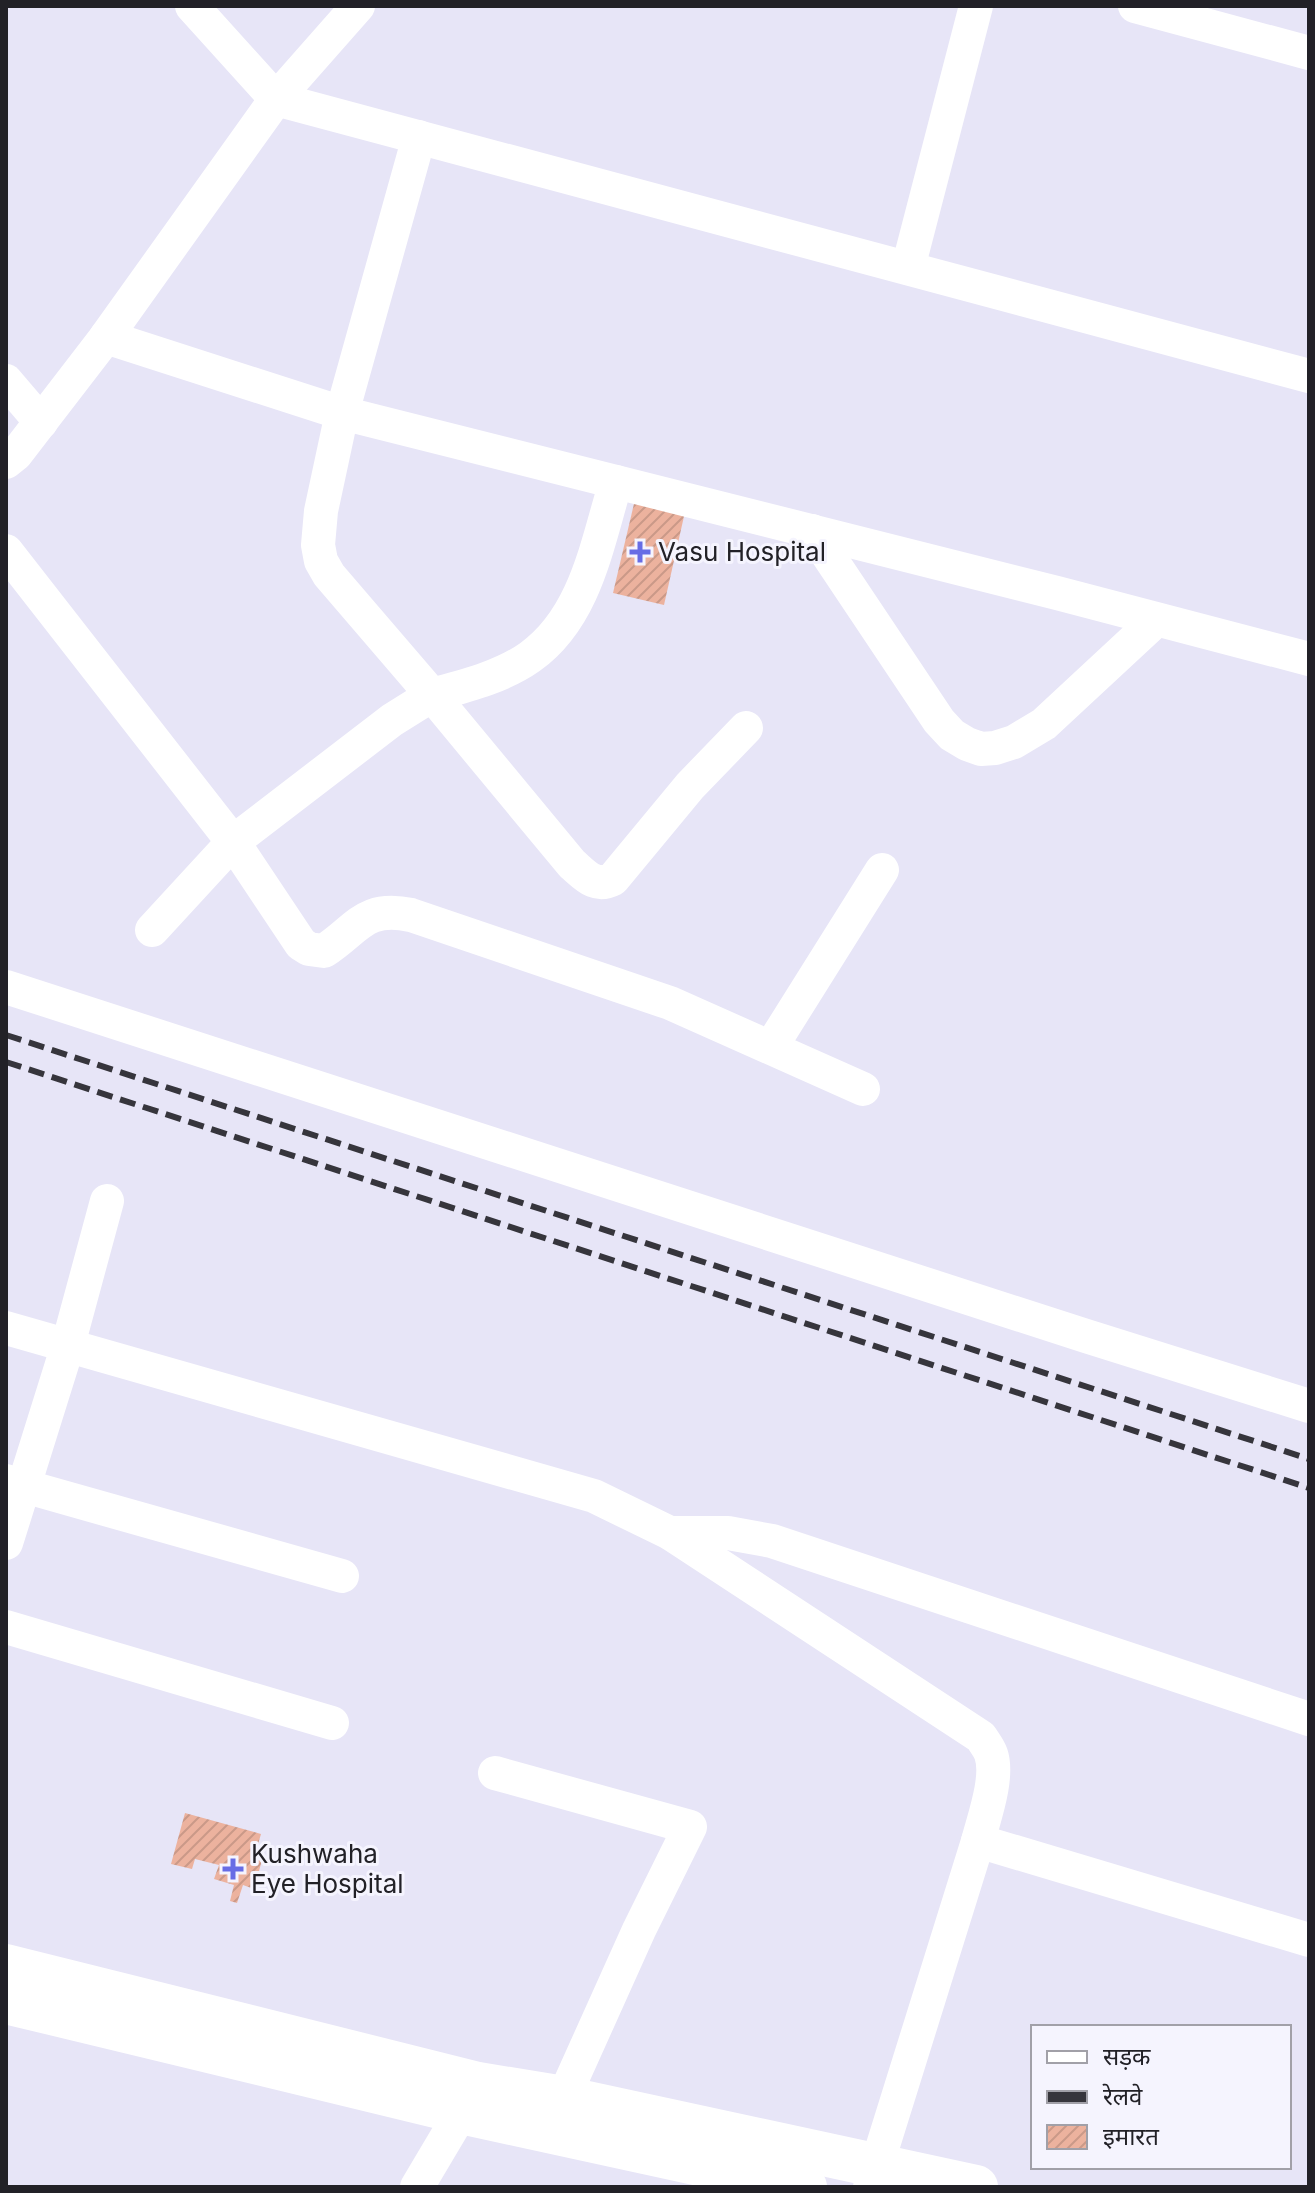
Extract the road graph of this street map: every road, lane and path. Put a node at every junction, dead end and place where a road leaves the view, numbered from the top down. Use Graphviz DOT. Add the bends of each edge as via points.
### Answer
graph roads {
  1 [pos="192,6"];
  2 [pos="358,6"];
  3 [pos="976,6"];
  4 [pos="1135,6"];
  5 [pos="1309,53"];
  6 [pos="276,99"];
  7 [pos="419,137"];
  8 [pos="908,268"];
  9 [pos="106,337"];
  10 [pos="1309,376"];
  11 [pos="6,381"];
  12 [pos="342,413"];
  13 [pos="41,422"];
  14 [pos="6,462"];
  15 [pos="616,482"];
  16 [pos="812,531"];
  17 [pos="6,551"];
  18 [pos="1156,620"];
  19 [pos="1309,659"];
  20 [pos="432,695"];
  21 [pos="746,728"];
  22 [pos="233,842"];
  23 [pos="882,870"];
  24 [pos="152,930"];
  25 [pos="6,987"];
  26 [pos="771,1047"];
  27 [pos="863,1089"];
  28 [pos="107,1201"];
  29 [pos="6,1328"];
  30 [pos="68,1345"];
  31 [pos="1309,1406"];
  32 [pos="15,1483"];
  33 [pos="670,1533"];
  34 [pos="6,1543"];
  35 [pos="342,1576"];
  36 [pos="6,1627"];
  37 [pos="1309,1719"];
  38 [pos="332,1723"];
  39 [pos="495,1773"];
  40 [pos="978,1841"];
  41 [pos="1309,1940"];
  42 [pos="6,1966"];
  43 [pos="6,2002"];
  44 [pos="470,2098"];
  45 [pos="556,2114"];
  46 [pos="873,2176"];
  47 [pos="417,2187"];
  48 [pos="805,2187"];
  49 [pos="976,2187"];
  1 -- 6 [label="street"];
  2 -- 6 [label="street"];
  3 -- 8 [label="street"];
  4 -- 5 [label="street"];
  6 -- 7 [label="street"];
  6 -- 9 [label="street"];
  7 -- 8 [label="street"];
  7 -- 12 [label="street"];
  8 -- 10 [label="street"];
  9 -- 12 [label="street"];
  9 -- 13 [label="street"];
  11 -- 13 [label="street"];
  12 -- 15 [label="street"];
  12 -- 20 [label="street" via="321,511 321,561"];
  13 -- 14 [label="street"];
  15 -- 16 [label="street"];
  15 -- 20 [label="street" via="586,583 555,634 506,670"];
  16 -- 18 [label="street"];
  16 -- 18 [label="street" via="939,721 952,735 981,749 1014,742 1044,724"];
  17 -- 22 [label="street"];
  18 -- 19 [label="street"];
  20 -- 21 [label="street" via="572,864 592,881 605,883"];
  20 -- 22 [label="street"];
  22 -- 24 [label="street"];
  22 -- 26 [label="street" via="309,949 324,951 372,915 398,913 670,1003"];
  23 -- 26 [label="street"];
  25 -- 31 [label="street"];
  26 -- 27 [label="street"];
  28 -- 30 [label="street"];
  29 -- 30 [label="street"];
  30 -- 32 [label="street"];
  30 -- 33 [label="street" via="594,1496"];
  32 -- 34 [label="street"];
  32 -- 35 [label="street"];
  33 -- 37 [label="street" via="728,1533 772,1541"];
  33 -- 40 [label="street" via="981,1737 993,1769"];
  36 -- 38 [label="street"];
  39 -- 45 [label="street" via="690,1827"];
  40 -- 41 [label="street"];
  40 -- 46 [label="street"];
  42 -- 44 [label="main road"];
  43 -- 44 [label="main road"];
  44 -- 45 [label="main road"];
  44 -- 47 [label="street"];
  45 -- 46 [label="main road"];
  45 -- 48 [label="main road"];
  46 -- 49 [label="main road"];
}
